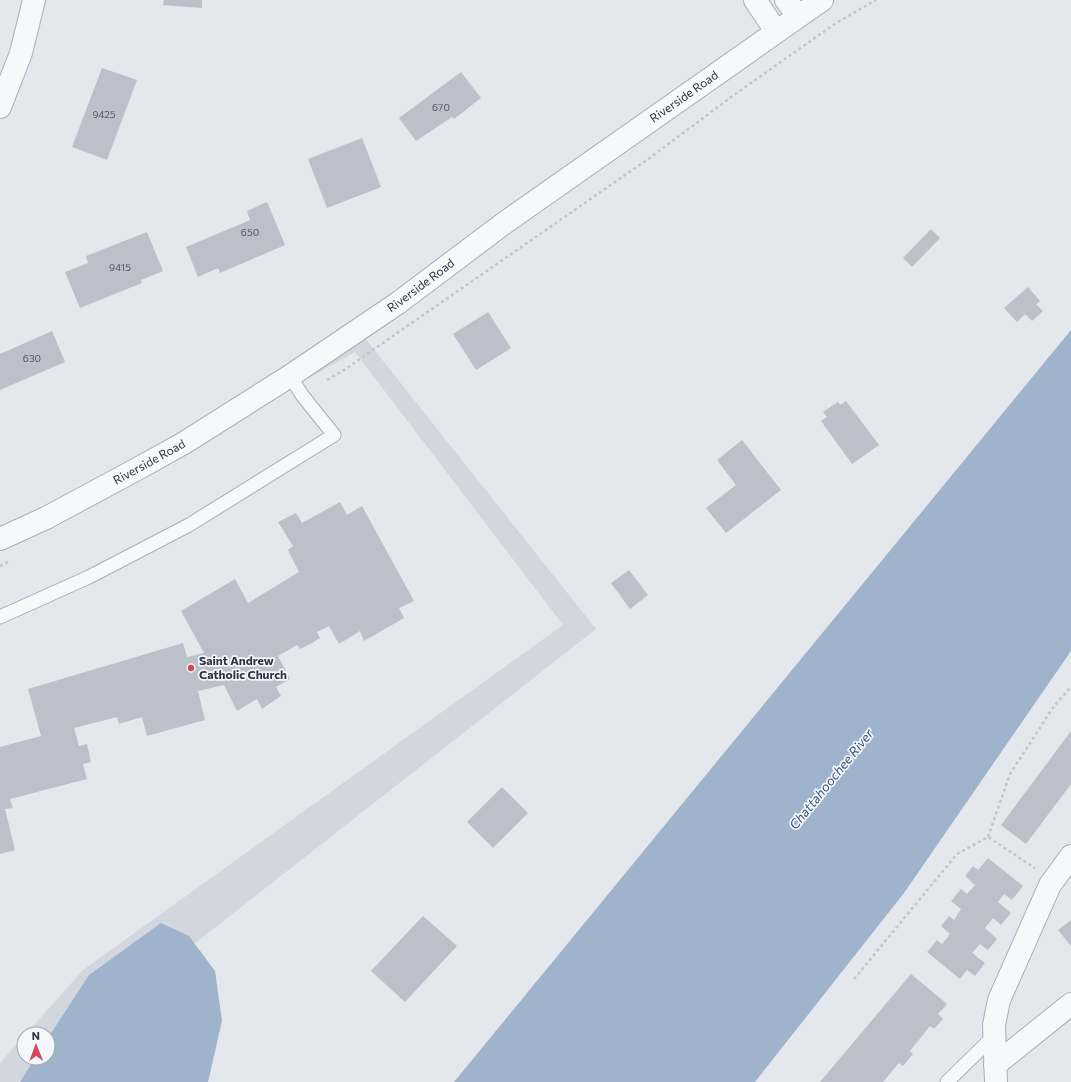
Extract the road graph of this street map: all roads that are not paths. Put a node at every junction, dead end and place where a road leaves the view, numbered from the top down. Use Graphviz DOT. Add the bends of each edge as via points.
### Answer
graph roads {
  1 [pos="34,0"];
  2 [pos="755,0"];
  3 [pos="822,0"];
  4 [pos="792,8"];
  5 [pos="776,31"];
  6 [pos="0,107"];
  7 [pos="290,376"];
  8 [pos="0,539"];
  9 [pos="0,617"];
  10 [pos="1071,856"];
  11 [pos="1071,1004"];
  12 [pos="994,1036"];
  13 [pos="996,1074"];
  14 [pos="947,1082"];
  1 -- 6 [label="street" via="21,53"];
  2 -- 5 [label="street"];
  3 -- 4 [label="street, Riverside Road"];
  4 -- 5 [label="street, Riverside Road"];
  5 -- 7 [label="street, Riverside Road" via="503,224 398,302"];
  7 -- 8 [label="street, Riverside Road" via="139,468 46,518"];
  7 -- 9 [label="lane" via="334,435 189,525 89,577"];
  10 -- 12 [label="street" via="1053,880 999,1000"];
  11 -- 13 [label="street"];
  12 -- 13 [label="street"];
  12 -- 14 [label="lane"];
}
